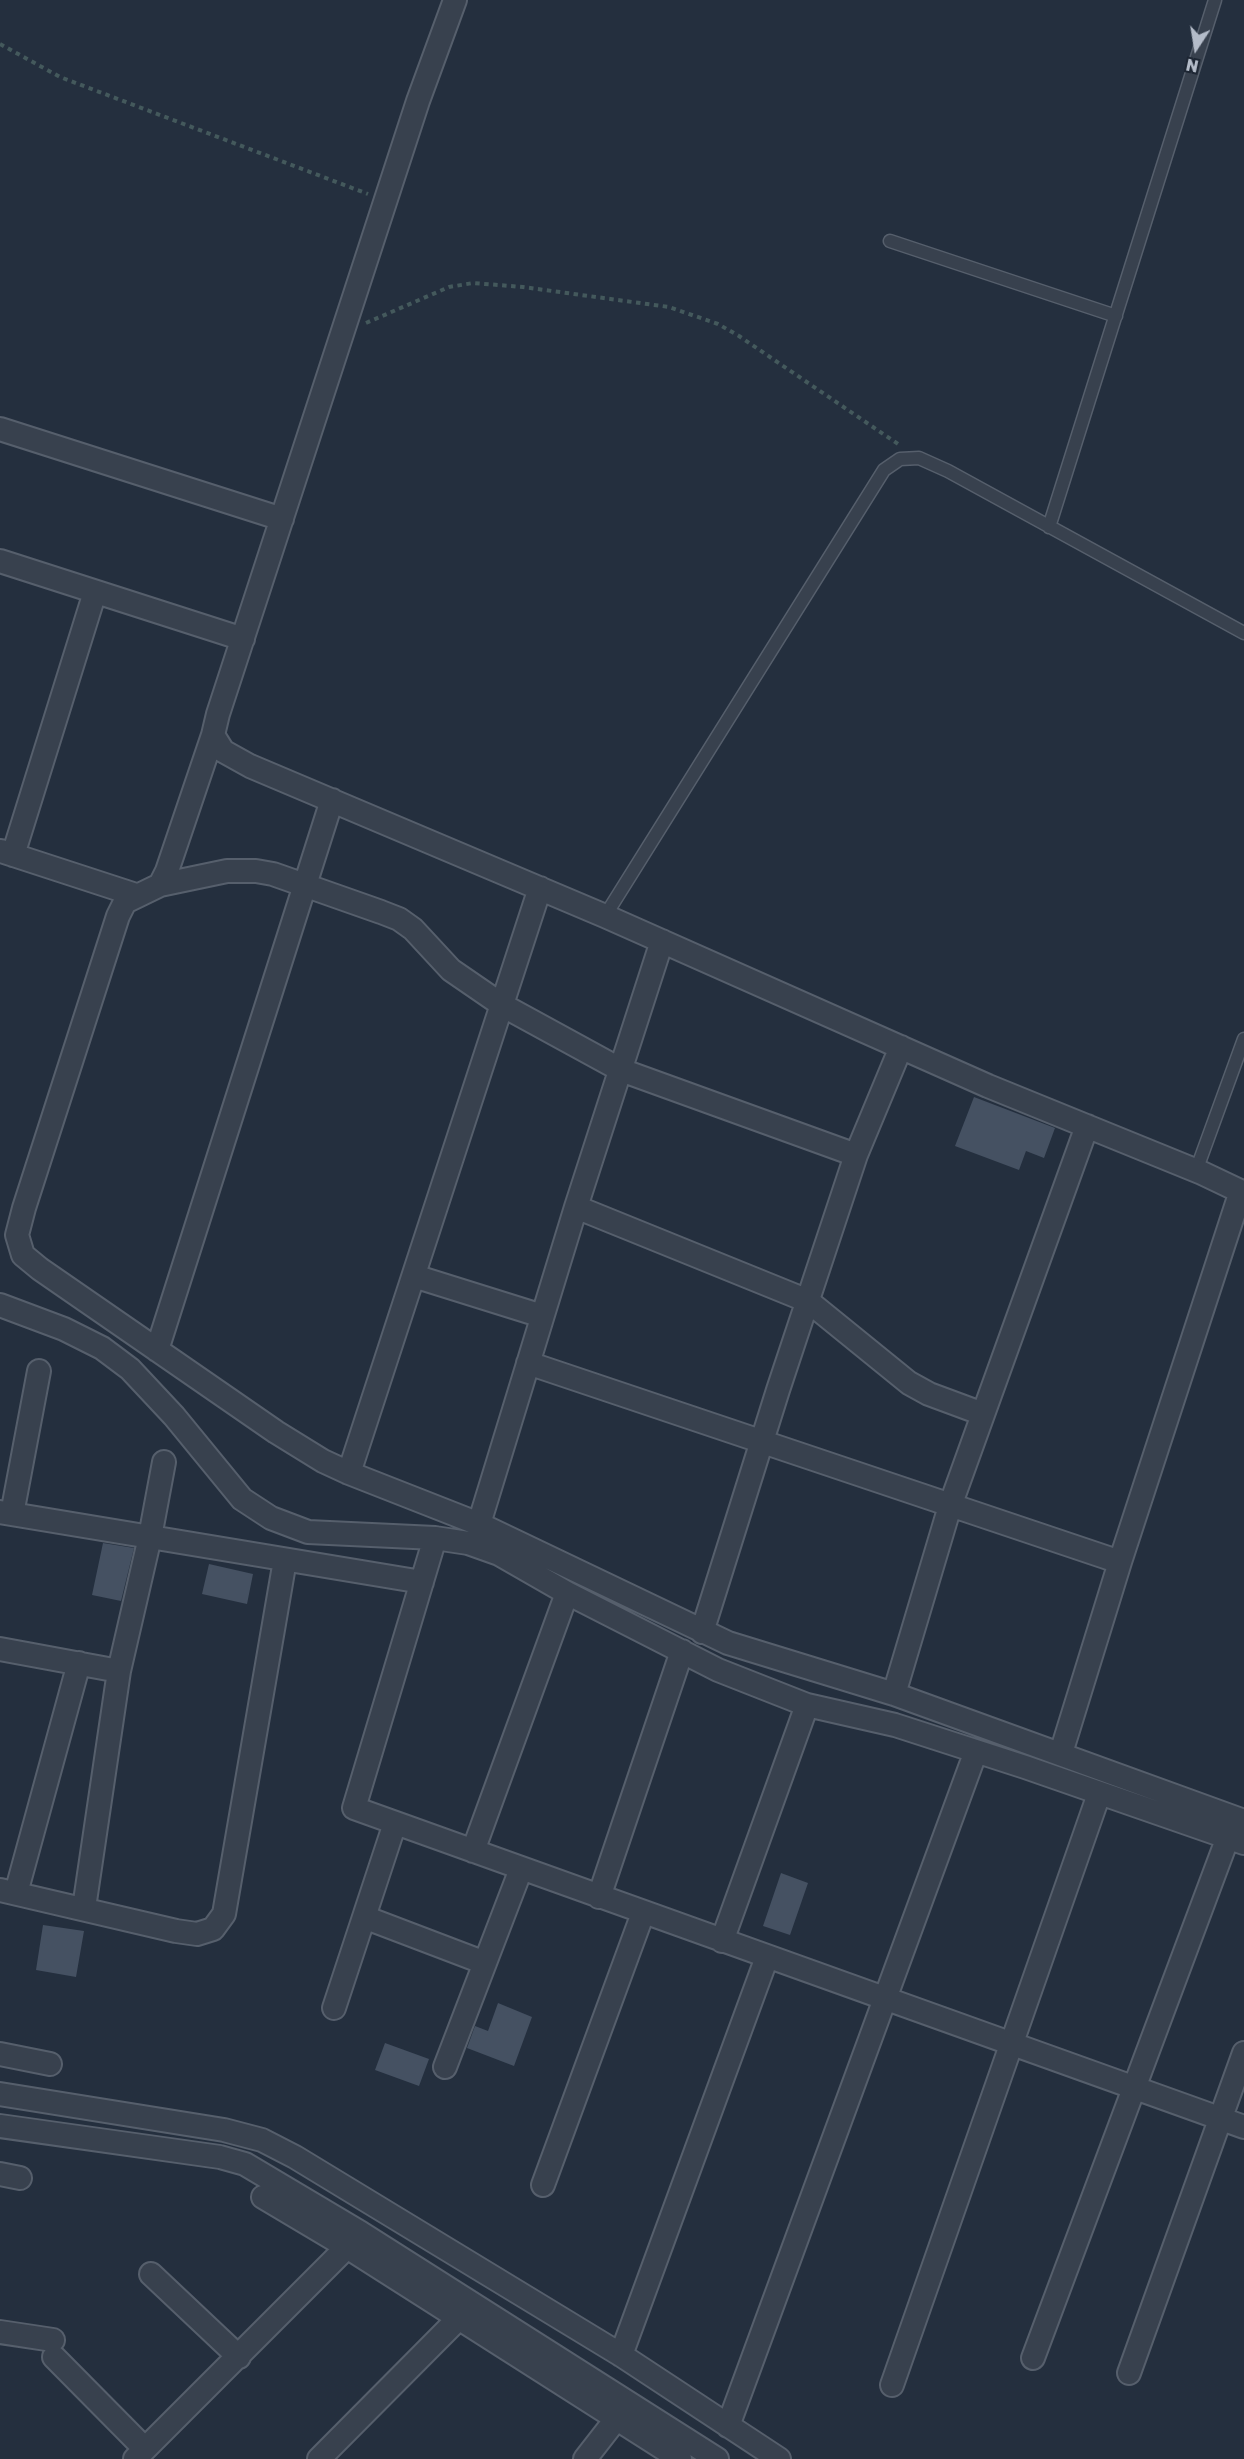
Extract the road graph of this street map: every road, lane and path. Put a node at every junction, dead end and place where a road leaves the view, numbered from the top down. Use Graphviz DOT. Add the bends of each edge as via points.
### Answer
graph roads {
  1 [pos="455,0"];
  2 [pos="1215,0"];
  3 [pos="0,44"];
  4 [pos="386,201"];
  5 [pos="890,241"];
  6 [pos="1116,316"];
  7 [pos="342,334"];
  8 [pos="0,429"];
  9 [pos="919,458"];
  10 [pos="282,519"];
  11 [pos="1049,527"];
  12 [pos="0,561"];
  13 [pos="94,592"];
  14 [pos="1244,633"];
  15 [pos="243,639"];
  16 [pos="213,735"];
  17 [pos="332,800"];
  18 [pos="7,853"];
  19 [pos="160,885"];
  20 [pos="305,885"];
  21 [pos="540,888"];
  22 [pos="136,895"];
  23 [pos="605,916"];
  24 [pos="662,941"];
  25 [pos="502,1005"];
  26 [pos="1244,1039"];
  27 [pos="901,1047"];
  28 [pos="621,1070"];
  29 [pos="1087,1126"];
  30 [pos="856,1155"];
  31 [pos="1196,1171"];
  32 [pos="1242,1192"];
  33 [pos="576,1207"];
  34 [pos="414,1276"];
  35 [pos="808,1301"];
  36 [pos="0,1305"];
  37 [pos="542,1316"];
  38 [pos="157,1350"];
  39 [pos="528,1363"];
  40 [pos="39,1371"];
  41 [pos="983,1414"];
  42 [pos="762,1442"];
  43 [pos="164,1462"];
  44 [pos="349,1473"];
  45 [pos="950,1506"];
  46 [pos="6,1513"];
  47 [pos="479,1524"];
  48 [pos="150,1537"];
  49 [pos="435,1538"];
  50 [pos="285,1560"];
  51 [pos="1120,1562"];
  52 [pos="422,1582"];
  53 [pos="567,1593"];
  54 [pos="702,1632"];
  55 [pos="0,1648"];
  56 [pos="682,1651"];
  57 [pos="79,1663"];
  58 [pos="119,1671"];
  59 [pos="894,1694"];
  60 [pos="807,1705"];
  61 [pos="976,1751"];
  62 [pos="1061,1753"];
  63 [pos="1099,1794"];
  64 [pos="1244,1821"];
  65 [pos="395,1823"];
  66 [pos="1236,1840"];
  67 [pos="473,1851"];
  68 [pos="521,1869"];
  69 [pos="8,1892"];
  70 [pos="599,1897"];
  71 [pos="84,1908"];
  72 [pos="643,1913"];
  73 [pos="364,1917"];
  74 [pos="722,1941"];
  75 [pos="767,1957"];
  76 [pos="485,1963"];
  77 [pos="885,2000"];
  78 [pos="334,2008"];
  79 [pos="1011,2045"];
  80 [pos="0,2054"];
  81 [pos="1244,2054"];
  82 [pos="50,2064"];
  83 [pos="445,2067"];
  84 [pos="1134,2088"];
  85 [pos="0,2094"];
  86 [pos="1220,2119"];
  87 [pos="0,2126"];
  88 [pos="1244,2127"];
  89 [pos="543,2186"];
  90 [pos="264,2197"];
  91 [pos="382,2210"];
  92 [pos="354,2240"];
  93 [pos="152,2274"];
  94 [pos="459,2318"];
  95 [pos="0,2332"];
  96 [pos="621,2355"];
  97 [pos="239,2357"];
  98 [pos="1033,2358"];
  99 [pos="1129,2373"];
  100 [pos="892,2385"];
  101 [pos="617,2418"];
  102 [pos="728,2426"];
  103 [pos="140,2454"];
  104 [pos="322,2458"];
  105 [pos="585,2459"];
  106 [pos="680,2459"];
  107 [pos="717,2459"];
  108 [pos="779,2459"];
  1 -- 4 [label="street"];
  2 -- 6 [label="lane"];
  3 -- 4 [label="path" via="60,77"];
  4 -- 7 [label="street"];
  5 -- 6 [label="lane"];
  6 -- 11 [label="lane"];
  7 -- 9 [label="path" via="449,287 473,283 669,307 718,324 739,336"];
  7 -- 10 [label="street"];
  8 -- 10 [label="street"];
  9 -- 11 [label="lane"];
  9 -- 23 [label="lane" via="900,459 884,470"];
  10 -- 15 [label="street"];
  11 -- 14 [label="lane"];
  12 -- 13 [label="street"];
  13 -- 15 [label="street"];
  13 -- 18 [label="street"];
  15 -- 16 [label="street"];
  16 -- 17 [label="street" via="223,751 241,761"];
  16 -- 19 [label="street"];
  17 -- 20 [label="street"];
  17 -- 21 [label="street"];
  18 -- 22 [label="street"];
  19 -- 20 [label="street" via="241,870 273,874"];
  19 -- 22 [label="street"];
  20 -- 25 [label="street" via="399,919 427,942 451,970"];
  20 -- 38 [label="street"];
  21 -- 23 [label="street"];
  21 -- 25 [label="street"];
  22 -- 38 [label="street" via="125,902 118,916 18,1235 23,1255"];
  23 -- 24 [label="street"];
  24 -- 27 [label="street"];
  24 -- 28 [label="street"];
  25 -- 28 [label="street"];
  25 -- 34 [label="street"];
  26 -- 31 [label="lane"];
  27 -- 29 [label="street"];
  27 -- 30 [label="street"];
  28 -- 30 [label="street"];
  28 -- 33 [label="street"];
  29 -- 31 [label="street"];
  29 -- 41 [label="street"];
  30 -- 35 [label="street"];
  31 -- 32 [label="street"];
  32 -- 51 [label="street"];
  33 -- 35 [label="street"];
  33 -- 37 [label="street"];
  34 -- 37 [label="street"];
  34 -- 44 [label="street"];
  35 -- 41 [label="street" via="909,1383"];
  35 -- 42 [label="street"];
  36 -- 49 [label="street" via="102,1348 130,1370 243,1499 271,1518 308,1532"];
  37 -- 39 [label="street"];
  38 -- 44 [label="street" via="276,1432"];
  39 -- 42 [label="street"];
  39 -- 47 [label="street"];
  40 -- 46 [label="street"];
  41 -- 45 [label="street"];
  42 -- 45 [label="street"];
  42 -- 54 [label="street"];
  43 -- 48 [label="street"];
  44 -- 47 [label="street"];
  45 -- 51 [label="street"];
  45 -- 59 [label="street"];
  46 -- 48 [label="street"];
  47 -- 54 [label="street"];
  48 -- 50 [label="street"];
  48 -- 58 [label="street"];
  49 -- 52 [label="street"];
  49 -- 53 [label="street" via="468,1543 499,1554"];
  50 -- 52 [label="street"];
  50 -- 71 [label="street" via="224,1914 213,1929 197,1934"];
  51 -- 62 [label="street"];
  52 -- 65 [label="street" via="354,1808"];
  53 -- 56 [label="street"];
  53 -- 67 [label="street"];
  54 -- 59 [label="street" via="754,1652"];
  55 -- 57 [label="street"];
  56 -- 60 [label="street" via="718,1670"];
  56 -- 70 [label="street"];
  57 -- 58 [label="street"];
  57 -- 69 [label="street"];
  58 -- 71 [label="street"];
  59 -- 62 [label="street"];
  60 -- 61 [label="street" via="895,1725"];
  60 -- 74 [label="street"];
  61 -- 63 [label="street"];
  61 -- 77 [label="street"];
  62 -- 64 [label="street"];
  63 -- 66 [label="street"];
  63 -- 79 [label="street"];
  65 -- 67 [label="street"];
  65 -- 73 [label="street"];
  66 -- 84 [label="street"];
  67 -- 68 [label="street"];
  68 -- 70 [label="street"];
  68 -- 76 [label="street"];
  69 -- 71 [label="street"];
  70 -- 72 [label="street"];
  72 -- 74 [label="street"];
  72 -- 89 [label="street"];
  73 -- 76 [label="street"];
  73 -- 78 [label="street"];
  74 -- 75 [label="street"];
  75 -- 77 [label="street"];
  75 -- 96 [label="street"];
  76 -- 83 [label="street"];
  77 -- 79 [label="street"];
  77 -- 102 [label="street"];
  79 -- 84 [label="street"];
  79 -- 100 [label="street"];
  80 -- 82 [label="street"];
  81 -- 86 [label="street"];
  84 -- 86 [label="street"];
  84 -- 98 [label="street"];
  85 -- 91 [label="street" via="224,2130 262,2140"];
  86 -- 88 [label="street"];
  86 -- 99 [label="street"];
  87 -- 92 [label="street" via="220,2157 245,2164"];
  90 -- 92 [label="street"];
  91 -- 92 [label="street"];
  91 -- 96 [label="street"];
  92 -- 94 [label="street"];
  92 -- 97 [label="street"];
  92 -- 107 [label="street"];
  93 -- 97 [label="street"];
  94 -- 101 [label="street"];
  94 -- 104 [label="street"];
  95 -- 103 [label="street" via="54,2349"];
  96 -- 102 [label="street"];
  97 -- 103 [label="street"];
  101 -- 105 [label="street"];
  101 -- 106 [label="street"];
  102 -- 108 [label="street"];
}
